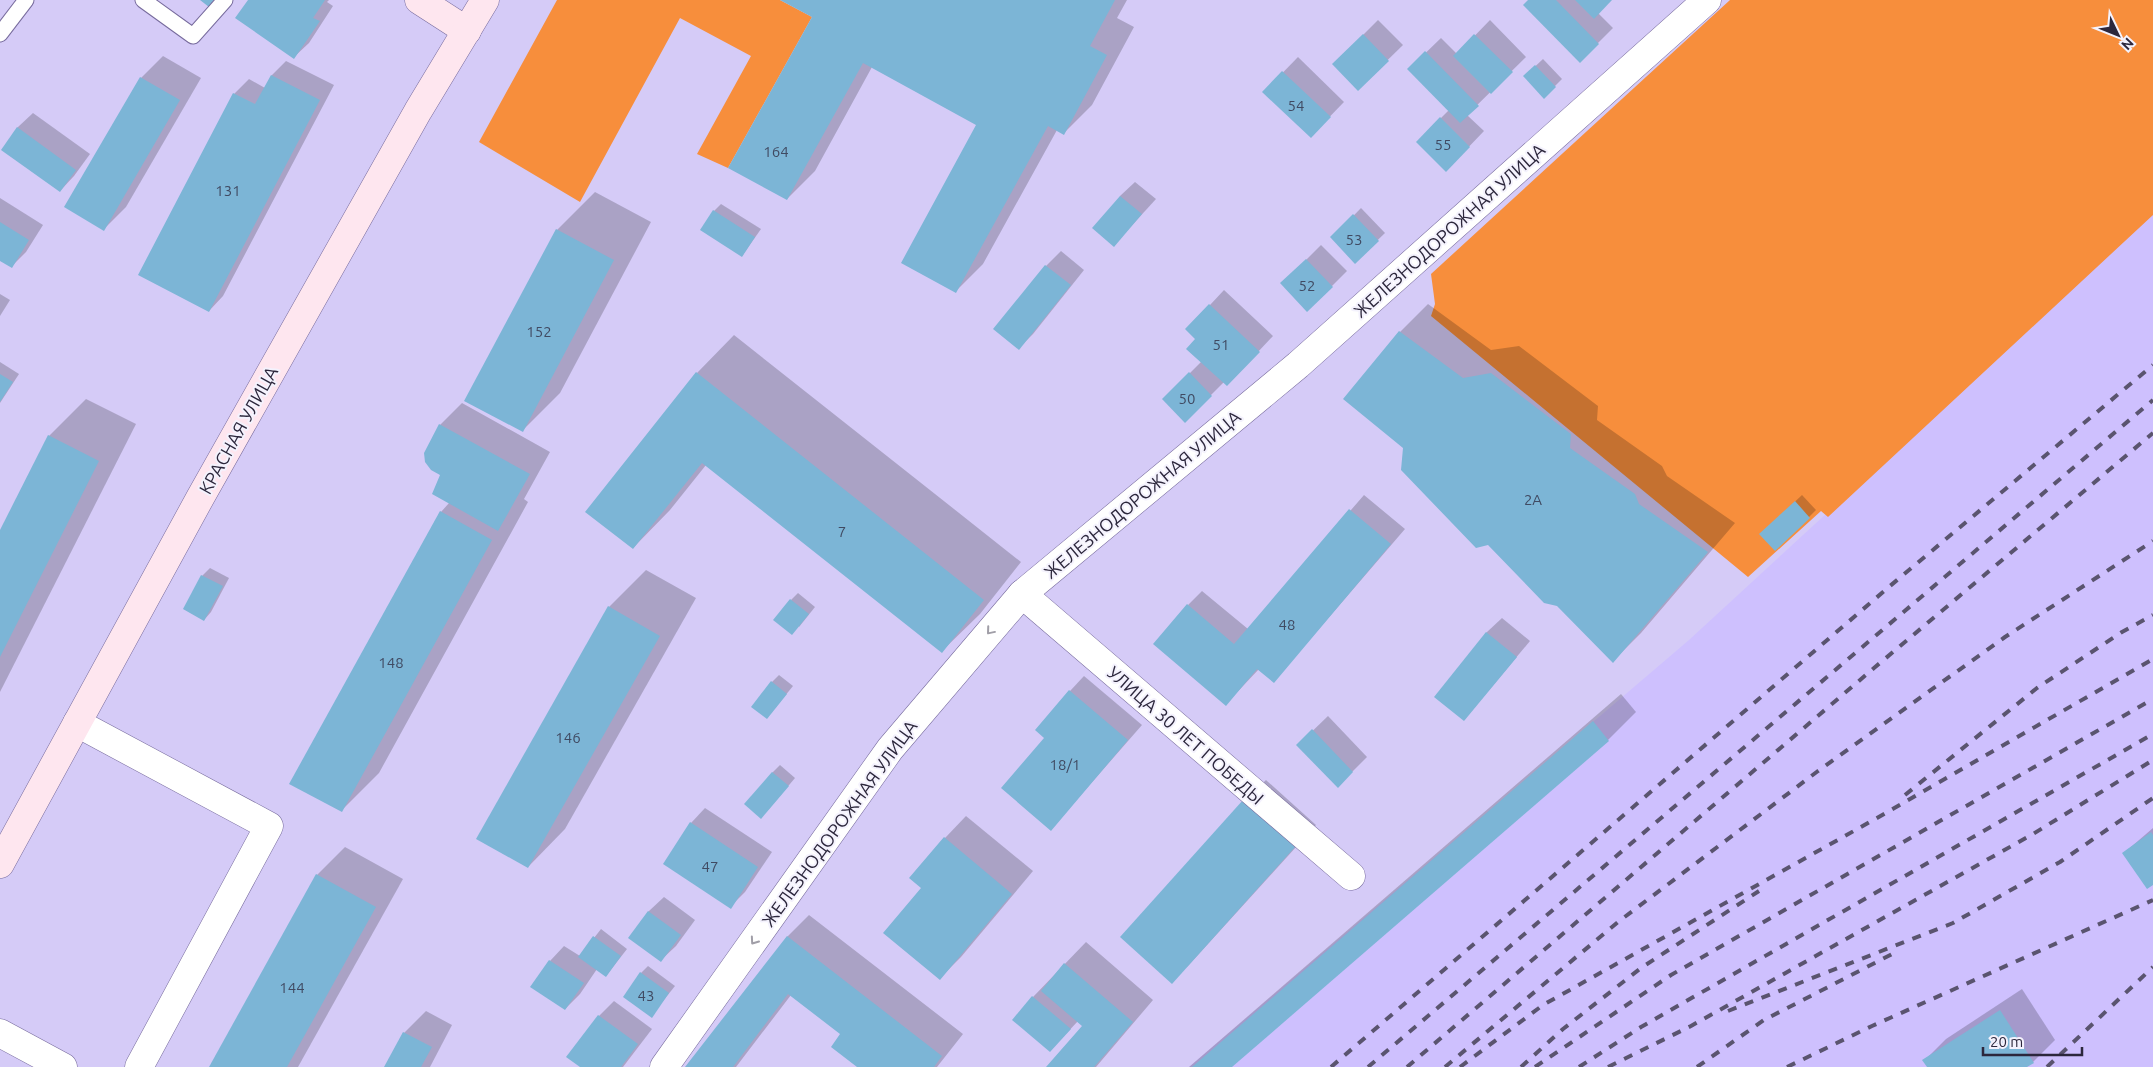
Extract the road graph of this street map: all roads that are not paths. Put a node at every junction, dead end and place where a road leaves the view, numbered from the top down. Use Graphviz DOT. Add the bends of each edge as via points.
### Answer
graph roads {
  1 [pos="26,0"];
  2 [pos="143,0"];
  3 [pos="225,0"];
  4 [pos="419,0"];
  5 [pos="485,0"];
  6 [pos="1707,0"];
  7 [pos="467,31"];
  8 [pos="0,34"];
  9 [pos="1022,594"];
  10 [pos="77,723"];
  11 [pos="7,835"];
  12 [pos="0,864"];
  13 [pos="1351,876"];
  14 [pos="0,1033"];
  15 [pos="63,1067"];
  16 [pos="139,1067"];
  17 [pos="664,1067"];
  1 -- 8 [label="lane"];
  2 -- 3 [label="lane" via="193,36"];
  4 -- 7 [label="main road"];
  5 -- 7 [label="main road, КРАСНАЯ УЛИЦА"];
  6 -- 9 [label="street, ЖЕЛЕЗНОДОРОЖНАЯ УЛИЦА" via="1298,365"];
  7 -- 10 [label="main road, КРАСНАЯ УЛИЦА" via="395,151"];
  9 -- 13 [label="street, УЛИЦА 30 ЛЕТ ПОБЕДЫ"];
  9 -- 17 [label="street, ЖЕЛЕЗНОДОРОЖНАЯ УЛИЦА, one-way" via="890,749"];
  10 -- 11 [label="main road, КРАСНАЯ УЛИЦА"];
  10 -- 16 [label="street" via="269,826"];
  11 -- 12 [label="main road, КРАСНАЯ УЛИЦА"];
  14 -- 15 [label="street"];
}
